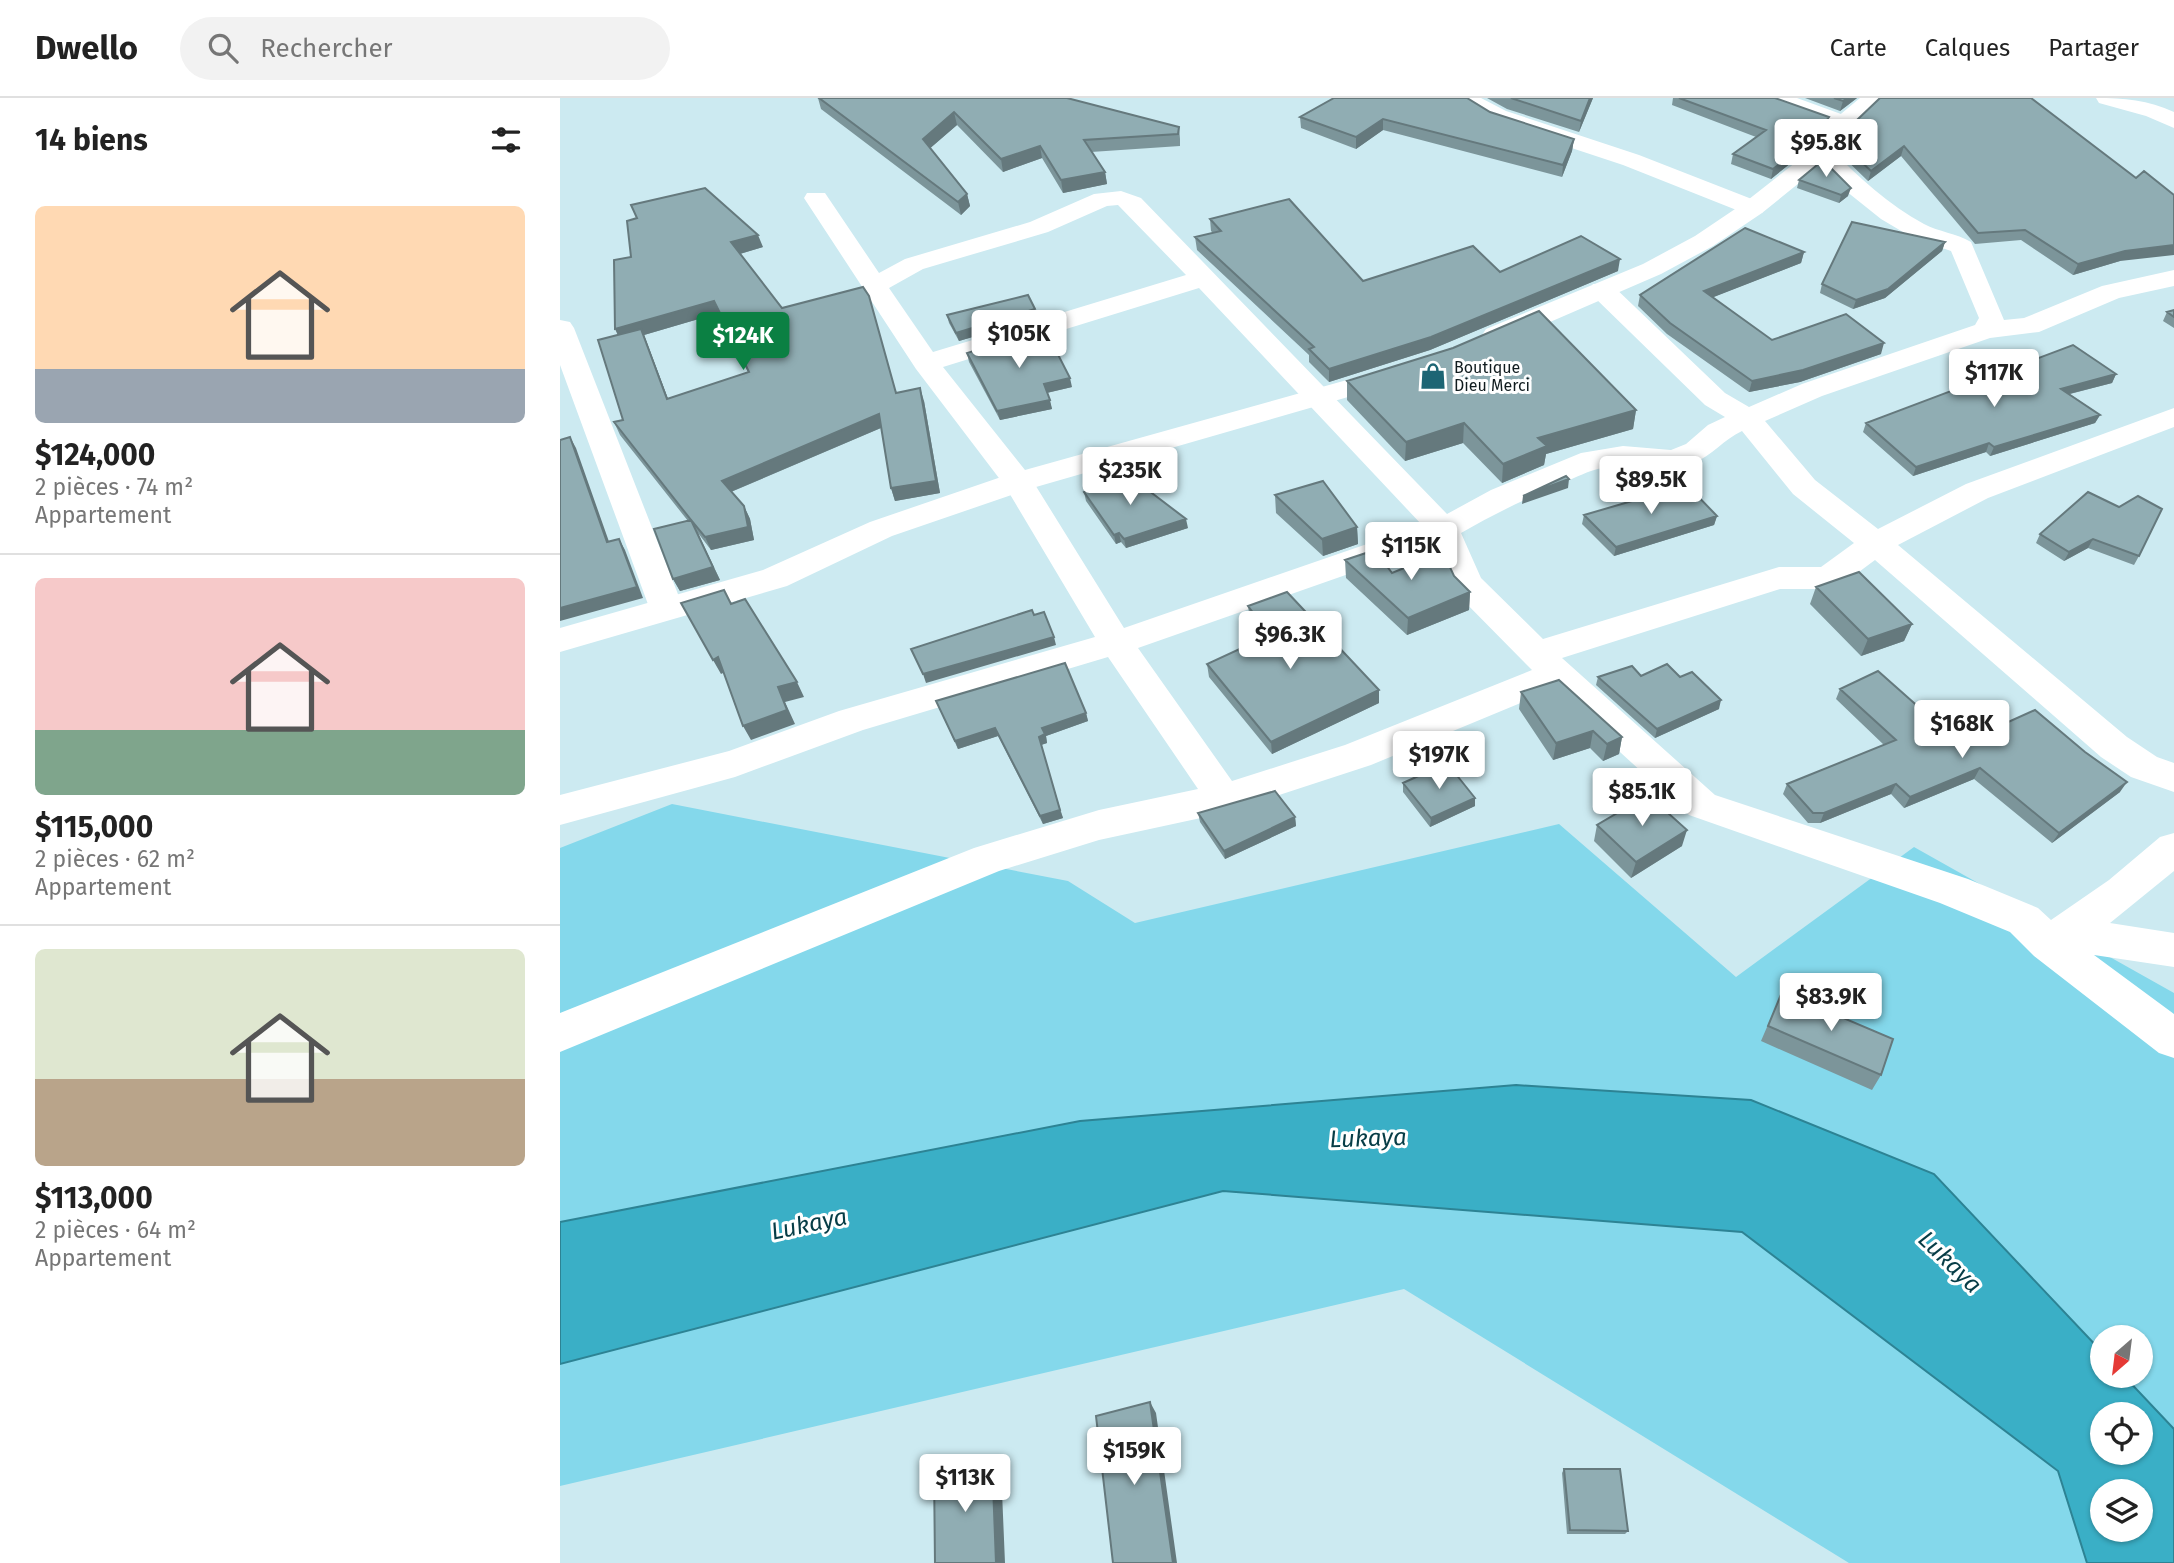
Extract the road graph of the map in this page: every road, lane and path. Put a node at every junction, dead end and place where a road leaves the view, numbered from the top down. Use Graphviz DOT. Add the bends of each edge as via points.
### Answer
graph roads {
  1 [pos="1464,98"];
  2 [pos="1776,98"];
  3 [pos="1873,98"];
  4 [pos="2107,98"];
  5 [pos="2174,121"];
  6 [pos="1844,123"];
  7 [pos="1822,153"];
  8 [pos="816,198"];
  9 [pos="1753,208"];
  10 [pos="1201,279"];
  11 [pos="2167,279"];
  12 [pos="875,285"];
  13 [pos="1602,290"];
  14 [pos="2174,304"];
  15 [pos="560,328"];
  16 [pos="1986,330"];
  17 [pos="1465,348"];
  18 [pos="926,363"];
  19 [pos="1428,363"];
  20 [pos="569,383"];
  21 [pos="1317,398"];
  22 [pos="2174,417"];
  23 [pos="1747,418"];
  24 [pos="1018,482"];
  25 [pos="1443,529"];
  26 [pos="1875,544"];
  27 [pos="666,607"];
  28 [pos="560,640"];
  29 [pos="1116,643"];
  30 [pos="1547,664"];
  31 [pos="2174,778"];
  32 [pos="1224,798"];
  33 [pos="560,810"];
  34 [pos="2174,848"];
  35 [pos="2057,938"];
  36 [pos="2174,950"];
  37 [pos="560,1032"];
  38 [pos="2174,1039"];
  1 -- 9 [label="street" via="1498,117 1631,160"];
  2 -- 6 [label="street"];
  3 -- 6 [label="street"];
  4 -- 5 [label="street"];
  6 -- 7 [label="street"];
  7 -- 9 [label="street"];
  7 -- 16 [label="street" via="1867,199 1918,232 1962,247 1992,318"];
  8 -- 12 [label="street"];
  9 -- 13 [label="street" via="1681,255"];
  10 -- 12 [label="street" via="1132,203 1112,197 1014,236 921,261"];
  10 -- 18 [label="street"];
  10 -- 21 [label="street"];
  11 -- 14 [label="street" via="2155,294"];
  11 -- 16 [label="street" via="2112,292 2029,326"];
  12 -- 18 [label="street"];
  13 -- 17 [label="street"];
  13 -- 23 [label="street" via="1715,399"];
  15 -- 20 [label="street"];
  16 -- 23 [label="street" via="1812,390"];
  18 -- 24 [label="street"];
  19 -- 21 [label="street"];
  20 -- 27 [label="street"];
  21 -- 24 [label="street"];
  21 -- 25 [label="street"];
  22 -- 26 [label="street" via="1977,491"];
  23 -- 25 [label="street" via="1681,457 1665,461 1623,455 1592,460 1502,497"];
  23 -- 26 [label="street" via="1804,487"];
  24 -- 27 [label="street" via="881,529 775,578"];
  24 -- 29 [label="street"];
  25 -- 29 [label="street"];
  25 -- 30 [label="street" via="1467,584"];
  26 -- 30 [label="street" via="1828,578 1779,578"];
  26 -- 31 [label="street" via="2114,747 2144,767"];
  27 -- 28 [label="street"];
  29 -- 32 [label="street"];
  29 -- 33 [label="street" via="852,720 735,763"];
  30 -- 32 [label="street" via="1358,755"];
  30 -- 35 [label="street" via="1702,805 1995,905"];
  32 -- 37 [label="street" via="1099,825 988,859"];
  34 -- 35 [label="street" via="2123,892"];
  35 -- 36 [label="street"];
  35 -- 38 [label="street"];
}
